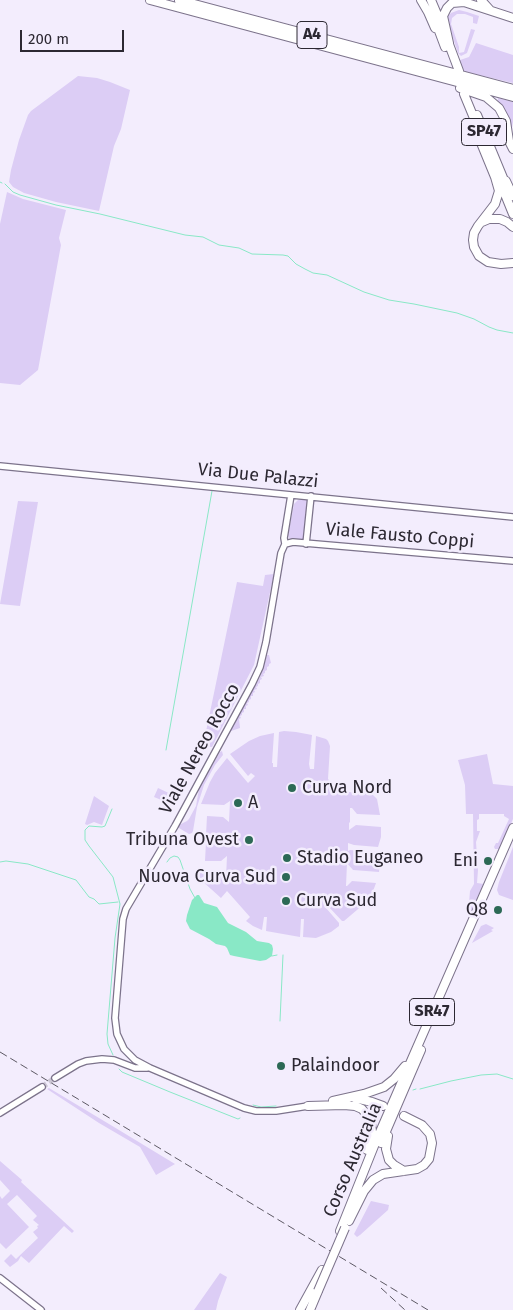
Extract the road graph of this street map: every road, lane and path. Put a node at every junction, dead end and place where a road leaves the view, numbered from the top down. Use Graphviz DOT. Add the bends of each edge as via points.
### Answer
graph roads {
  1 [pos="150,0"];
  2 [pos="180,0"];
  3 [pos="421,0"];
  4 [pos="427,0"];
  5 [pos="431,0"];
  6 [pos="481,0"];
  7 [pos="492,11"];
  8 [pos="513,18"];
  9 [pos="449,43"];
  10 [pos="448,52"];
  11 [pos="373,60"];
  12 [pos="513,87"];
  13 [pos="513,97"];
  14 [pos="474,118"];
  15 [pos="513,130"];
  16 [pos="513,137"];
  17 [pos="513,149"];
  18 [pos="499,169"];
  19 [pos="513,196"];
  20 [pos="513,203"];
  21 [pos="513,214"];
  22 [pos="480,223"];
  23 [pos="513,227"];
  24 [pos="513,262"];
  25 [pos="0,466"];
  26 [pos="291,494"];
  27 [pos="311,496"];
  28 [pos="513,517"];
  29 [pos="286,544"];
  30 [pos="306,544"];
  31 [pos="513,561"];
  32 [pos="513,828"];
  33 [pos="513,840"];
  34 [pos="420,1040"];
  35 [pos="124,1049"];
  36 [pos="115,1060"];
  37 [pos="135,1060"];
  38 [pos="128,1066"];
  39 [pos="150,1068"];
  40 [pos="412,1074"];
  41 [pos="55,1078"];
  42 [pos="42,1087"];
  43 [pos="348,1098"];
  44 [pos="308,1106"];
  45 [pos="383,1106"];
  46 [pos="0,1113"];
  47 [pos="404,1116"];
  48 [pos="405,1172"];
  49 [pos="354,1197"];
  50 [pos="342,1229"];
  51 [pos="322,1270"];
  52 [pos="0,1278"];
  53 [pos="41,1310"];
  54 [pos="300,1310"];
  55 [pos="304,1310"];
  56 [pos="310,1310"];
  1 -- 11 [label="highway, A4"];
  2 -- 12 [label="highway, A4"];
  3 -- 10 [label="highway"];
  4 -- 10 [label="highway"];
  5 -- 9 [label="highway"];
  6 -- 7 [label="highway"];
  7 -- 8 [label="highway"];
  7 -- 9 [label="highway" via="464,2 449,5 444,16"];
  9 -- 10 [label="highway" via="457,70"];
  11 -- 13 [label="highway, A4"];
  11 -- 17 [label="highway, A4" via="489,100 499,108 506,121"];
  14 -- 18 [label="highway, SP47" via="467,95"];
  14 -- 21 [label="highway, SP47"];
  14 -- 22 [label="highway" via="498,190 495,204"];
  15 -- 16 [label="highway"];
  18 -- 19 [label="highway"];
  18 -- 20 [label="highway, SP47"];
  22 -- 23 [label="highway" via="497,218"];
  22 -- 24 [label="highway" via="473,240 482,259 501,264"];
  25 -- 26 [label="street, Via Due Palazzi"];
  26 -- 27 [label="street, Via Due Palazzi"];
  26 -- 29 [label="street, Viale Nereo Rocco" via="284,538"];
  27 -- 28 [label="street, Via Due Palazzi"];
  27 -- 30 [label="street"];
  29 -- 30 [label="street, Viale Fausto Coppi"];
  29 -- 35 [label="street, Viale Nereo Rocco" via="281,553 260,667 126,909 115,1018 117,1034"];
  30 -- 31 [label="street, Viale Fausto Coppi"];
  32 -- 34 [label="highway, Corso Australia / SR47"];
  33 -- 40 [label="highway, Corso Australia / SR47"];
  34 -- 43 [label="highway" via="391,1082"];
  34 -- 49 [label="highway, Corso Australia / SR47"];
  35 -- 36 [label="street" via="122,1056"];
  35 -- 37 [label="street, Viale Nereo Rocco"];
  36 -- 37 [label="street"];
  36 -- 38 [label="street"];
  36 -- 41 [label="street" via="86,1061"];
  37 -- 38 [label="street"];
  37 -- 39 [label="street, Viale Nereo Rocco"];
  38 -- 39 [label="street"];
  39 -- 44 [label="street, Viale Nereo Rocco" via="256,1111"];
  40 -- 48 [label="highway" via="386,1149 389,1160"];
  40 -- 50 [label="highway, Corso Australia / SR47"];
  42 -- 46 [label="street"];
  43 -- 44 [label="highway"];
  43 -- 45 [label="highway"];
  44 -- 49 [label="highway" via="355,1106 366,1112 372,1128 371,1138"];
  47 -- 48 [label="highway" via="424,1127 432,1143 427,1162"];
  48 -- 50 [label="highway" via="383,1174 373,1180"];
  49 -- 50 [label="highway, Corso Australia / SR47"];
  50 -- 51 [label="highway, Corso Australia / SR47"];
  50 -- 56 [label="highway, Corso Australia / SR47, bridge"];
  51 -- 54 [label="highway"];
  51 -- 55 [label="highway, Corso Australia / SR47"];
  52 -- 53 [label="street"];
}
